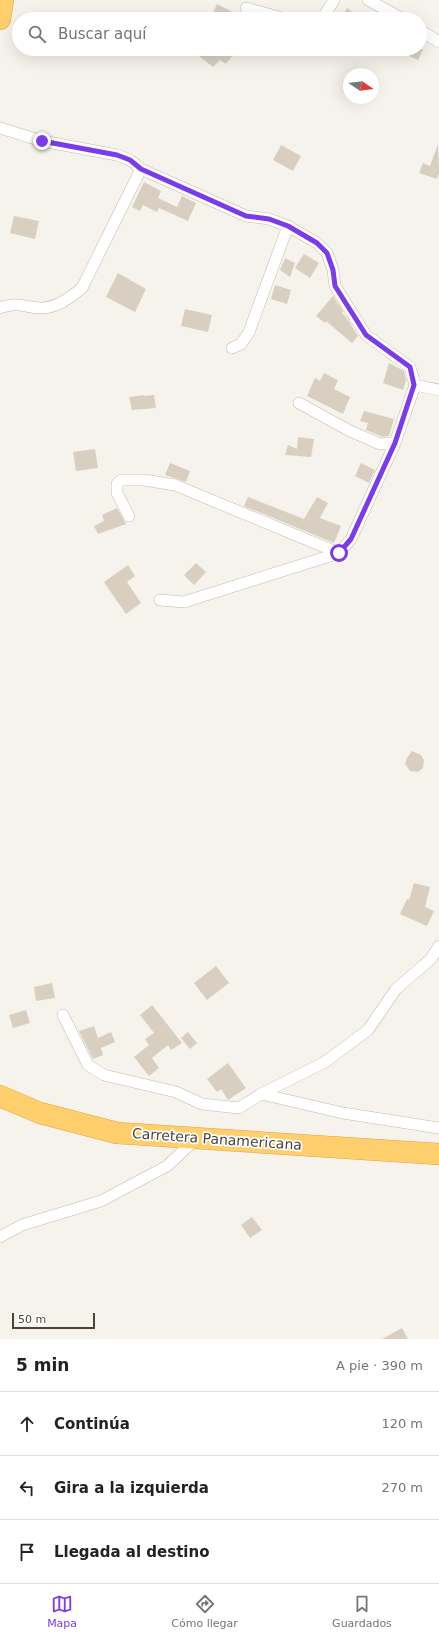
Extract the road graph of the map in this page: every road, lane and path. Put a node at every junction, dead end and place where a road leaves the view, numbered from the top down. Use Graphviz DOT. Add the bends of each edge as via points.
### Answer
graph roads {
  1 [pos="3,0"];
  2 [pos="334,0"];
  3 [pos="368,0"];
  4 [pos="246,8"];
  5 [pos="261,12"];
  6 [pos="326,12"];
  7 [pos="390,12"];
  8 [pos="0,19"];
  9 [pos="427,34"];
  10 [pos="439,42"];
  11 [pos="0,128"];
  12 [pos="141,169"];
  13 [pos="288,226"];
  14 [pos="0,308"];
  15 [pos="232,348"];
  16 [pos="414,385"];
  17 [pos="439,390"];
  18 [pos="299,403"];
  19 [pos="395,443"];
  20 [pos="129,516"];
  21 [pos="339,553"];
  22 [pos="160,600"];
  23 [pos="439,946"];
  24 [pos="63,1015"];
  25 [pos="260,1094"];
  26 [pos="0,1096"];
  27 [pos="439,1128"];
  28 [pos="198,1138"];
  29 [pos="439,1154"];
  30 [pos="0,1237"];
  1 -- 8 [label="highway"];
  2 -- 6 [label="street"];
  3 -- 7 [label="street"];
  4 -- 5 [label="street"];
  9 -- 10 [label="street"];
  11 -- 12 [label="street" via="42,141 117,155 130,160"];
  12 -- 13 [label="street" via="246,216 269,219"];
  12 -- 14 [label="street" via="82,288 60,304 44,308 16,304"];
  13 -- 15 [label="street" via="249,332 241,344"];
  13 -- 16 [label="street" via="317,243 327,253 335,286 366,335 410,367"];
  16 -- 17 [label="street"];
  16 -- 19 [label="street"];
  18 -- 19 [label="street" via="380,444"];
  19 -- 21 [label="street" via="351,539"];
  20 -- 21 [label="street" via="117,493 117,484 121,480 144,480 175,485"];
  21 -- 22 [label="street" via="184,602"];
  23 -- 25 [label="street" via="431,959 396,989 368,1030 325,1062"];
  24 -- 25 [label="street" via="88,1065 104,1075 176,1092 202,1104 239,1108"];
  25 -- 27 [label="street" via="343,1113"];
  26 -- 28 [label="highway, Carretera Panamericana" via="40,1113 117,1133"];
  28 -- 29 [label="highway, Carretera Panamericana"];
  28 -- 30 [label="street" via="167,1166 101,1201 22,1225"];
}
